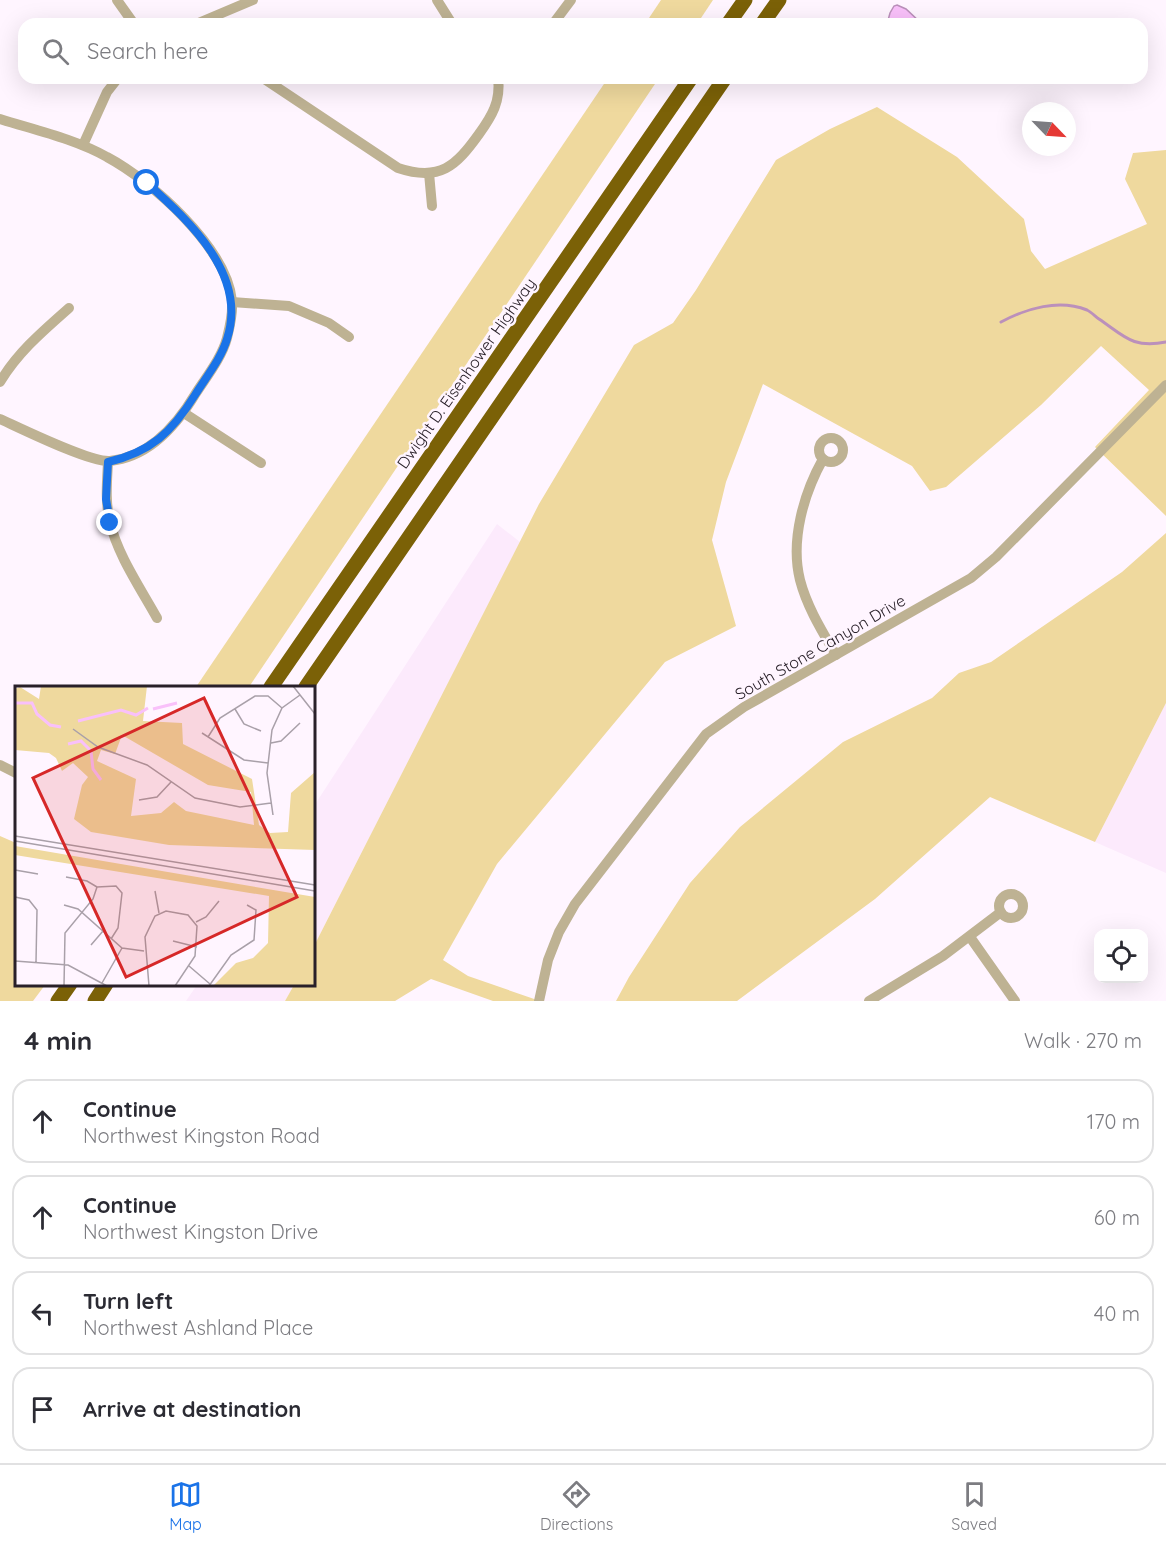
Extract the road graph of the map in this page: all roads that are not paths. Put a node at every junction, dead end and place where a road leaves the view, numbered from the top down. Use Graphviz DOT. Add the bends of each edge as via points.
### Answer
graph roads {
  1 [pos="117,0"];
  2 [pos="253,0"];
  3 [pos="437,0"];
  4 [pos="571,0"];
  5 [pos="745,0"];
  6 [pos="779,0"];
  7 [pos="130,18"];
  8 [pos="221,18"];
  9 [pos="448,18"];
  10 [pos="558,18"];
  11 [pos="733,18"];
  12 [pos="766,18"];
  13 [pos="113,84"];
  14 [pos="272,84"];
  15 [pos="498,84"];
  16 [pos="687,84"];
  17 [pos="721,84"];
  18 [pos="0,119"];
  19 [pos="83,145"];
  20 [pos="429,173"];
  21 [pos="432,206"];
  22 [pos="232,302"];
  23 [pos="69,308"];
  24 [pos="349,337"];
  25 [pos="0,382"];
  26 [pos="1166,385"];
  27 [pos="184,413"];
  28 [pos="0,419"];
  29 [pos="823,459"];
  30 [pos="108,462"];
  31 [pos="261,464"];
  32 [pos="157,618"];
  33 [pos="836,655"];
  34 [pos="272,686"];
  35 [pos="307,686"];
  36 [pos="0,765"];
  37 [pos="15,772"];
  38 [pos="1001,912"];
  39 [pos="969,937"];
  40 [pos="544,979"];
  41 [pos="105,986"];
  42 [pos="94,1001"];
  43 [pos="539,1001"];
  44 [pos="546,1001"];
  45 [pos="869,1001"];
  46 [pos="1015,1001"];
  1 -- 7 [label="street"];
  2 -- 8 [label="street"];
  3 -- 9 [label="street"];
  4 -- 10 [label="street"];
  5 -- 11 [label="highway"];
  6 -- 12 [label="highway"];
  13 -- 19 [label="street"];
  14 -- 20 [label="street" via="398,168"];
  15 -- 20 [label="street" via="496,107 462,158"];
  16 -- 34 [label="highway, Dwight D. Eisenhower Highway"];
  17 -- 35 [label="highway"];
  18 -- 19 [label="street"];
  19 -- 22 [label="street" via="147,183 189,222 225,277"];
  20 -- 21 [label="street"];
  22 -- 24 [label="street" via="289,306 329,323"];
  22 -- 27 [label="street" via="227,339"];
  23 -- 25 [label="street" via="26,347"];
  26 -- 33 [label="street, South Stone Canyon Drive" via="980,571"];
  27 -- 30 [label="street" via="143,451"];
  27 -- 31 [label="street"];
  28 -- 30 [label="street"];
  29 -- 33 [label="street" via="807,494 797,554 800,579 812,615"];
  30 -- 32 [label="street" via="106,499 110,523 117,544"];
  33 -- 40 [label="street, South Stone Canyon Drive" via="705,734 575,904 558,932"];
  36 -- 37 [label="street"];
  38 -- 39 [label="street"];
  39 -- 45 [label="street"];
  39 -- 46 [label="street"];
  40 -- 43 [label="street, South Stone Canyon Drive"];
  40 -- 44 [label="street, South Stone Canyon Drive"];
  41 -- 42 [label="highway"];
}
